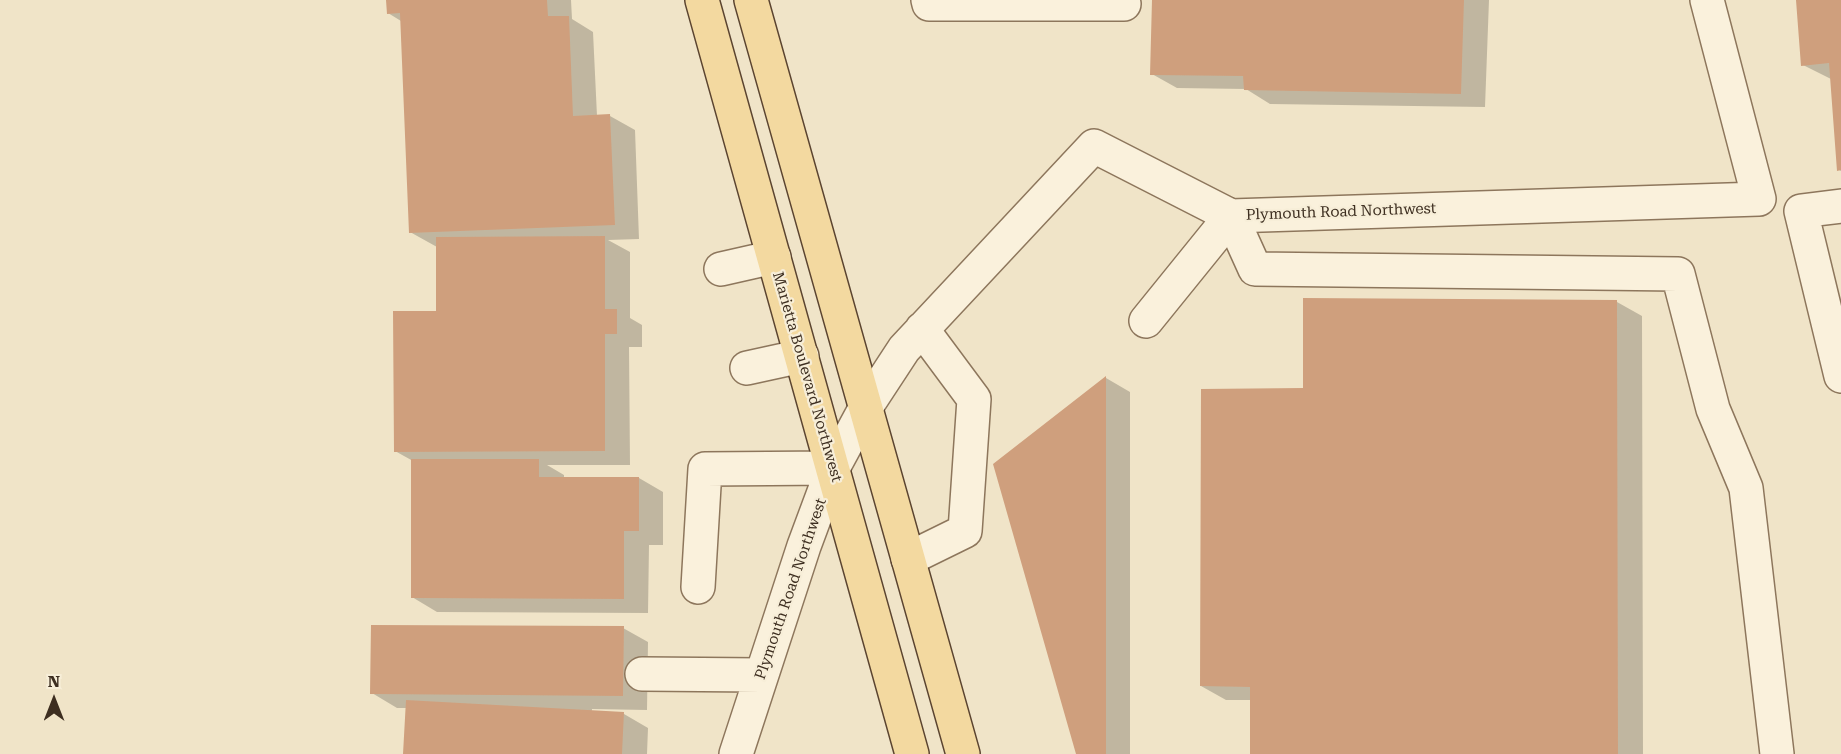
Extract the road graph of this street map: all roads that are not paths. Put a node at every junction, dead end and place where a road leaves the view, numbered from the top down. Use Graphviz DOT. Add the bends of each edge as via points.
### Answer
graph roads {
  1 [pos="702,0"];
  2 [pos="751,0"];
  3 [pos="928,0"];
  4 [pos="1707,0"];
  5 [pos="1124,4"];
  6 [pos="1759,199"];
  7 [pos="1841,206"];
  8 [pos="1801,211"];
  9 [pos="1231,216"];
  10 [pos="774,257"];
  11 [pos="721,269"];
  12 [pos="1146,321"];
  13 [pos="922,329"];
  14 [pos="802,356"];
  15 [pos="747,368"];
  16 [pos="1841,376"];
  17 [pos="866,407"];
  18 [pos="833,468"];
  19 [pos="908,559"];
  20 [pos="698,587"];
  21 [pos="642,674"];
  22 [pos="761,675"];
  23 [pos="736,754"];
  24 [pos="912,754"];
  25 [pos="963,754"];
  26 [pos="1777,754"];
  1 -- 10 [label="main road, Marietta Boulevard Northwest"];
  2 -- 17 [label="main road"];
  3 -- 5 [label="street" via="929,4"];
  4 -- 6 [label="street"];
  6 -- 8 [label="street, Plymouth Road Northwest"];
  6 -- 9 [label="street, Plymouth Road Northwest"];
  7 -- 8 [label="street"];
  8 -- 16 [label="street"];
  9 -- 12 [label="street"];
  9 -- 13 [label="street, Plymouth Road Northwest" via="1094,146"];
  9 -- 26 [label="street" via="1255,269 1678,274 1713,409 1746,488"];
  10 -- 11 [label="street"];
  10 -- 14 [label="main road, Marietta Boulevard Northwest"];
  13 -- 17 [label="street, Plymouth Road Northwest"];
  13 -- 19 [label="street" via="974,399 965,531"];
  14 -- 15 [label="street"];
  14 -- 18 [label="main road, Marietta Boulevard Northwest"];
  17 -- 18 [label="street, Plymouth Road Northwest"];
  17 -- 19 [label="main road"];
  18 -- 20 [label="street" via="705,469"];
  18 -- 22 [label="street, Plymouth Road Northwest"];
  18 -- 24 [label="main road, Marietta Boulevard Northwest"];
  19 -- 25 [label="main road"];
  21 -- 22 [label="street"];
  22 -- 23 [label="street, Plymouth Road Northwest"];
}
